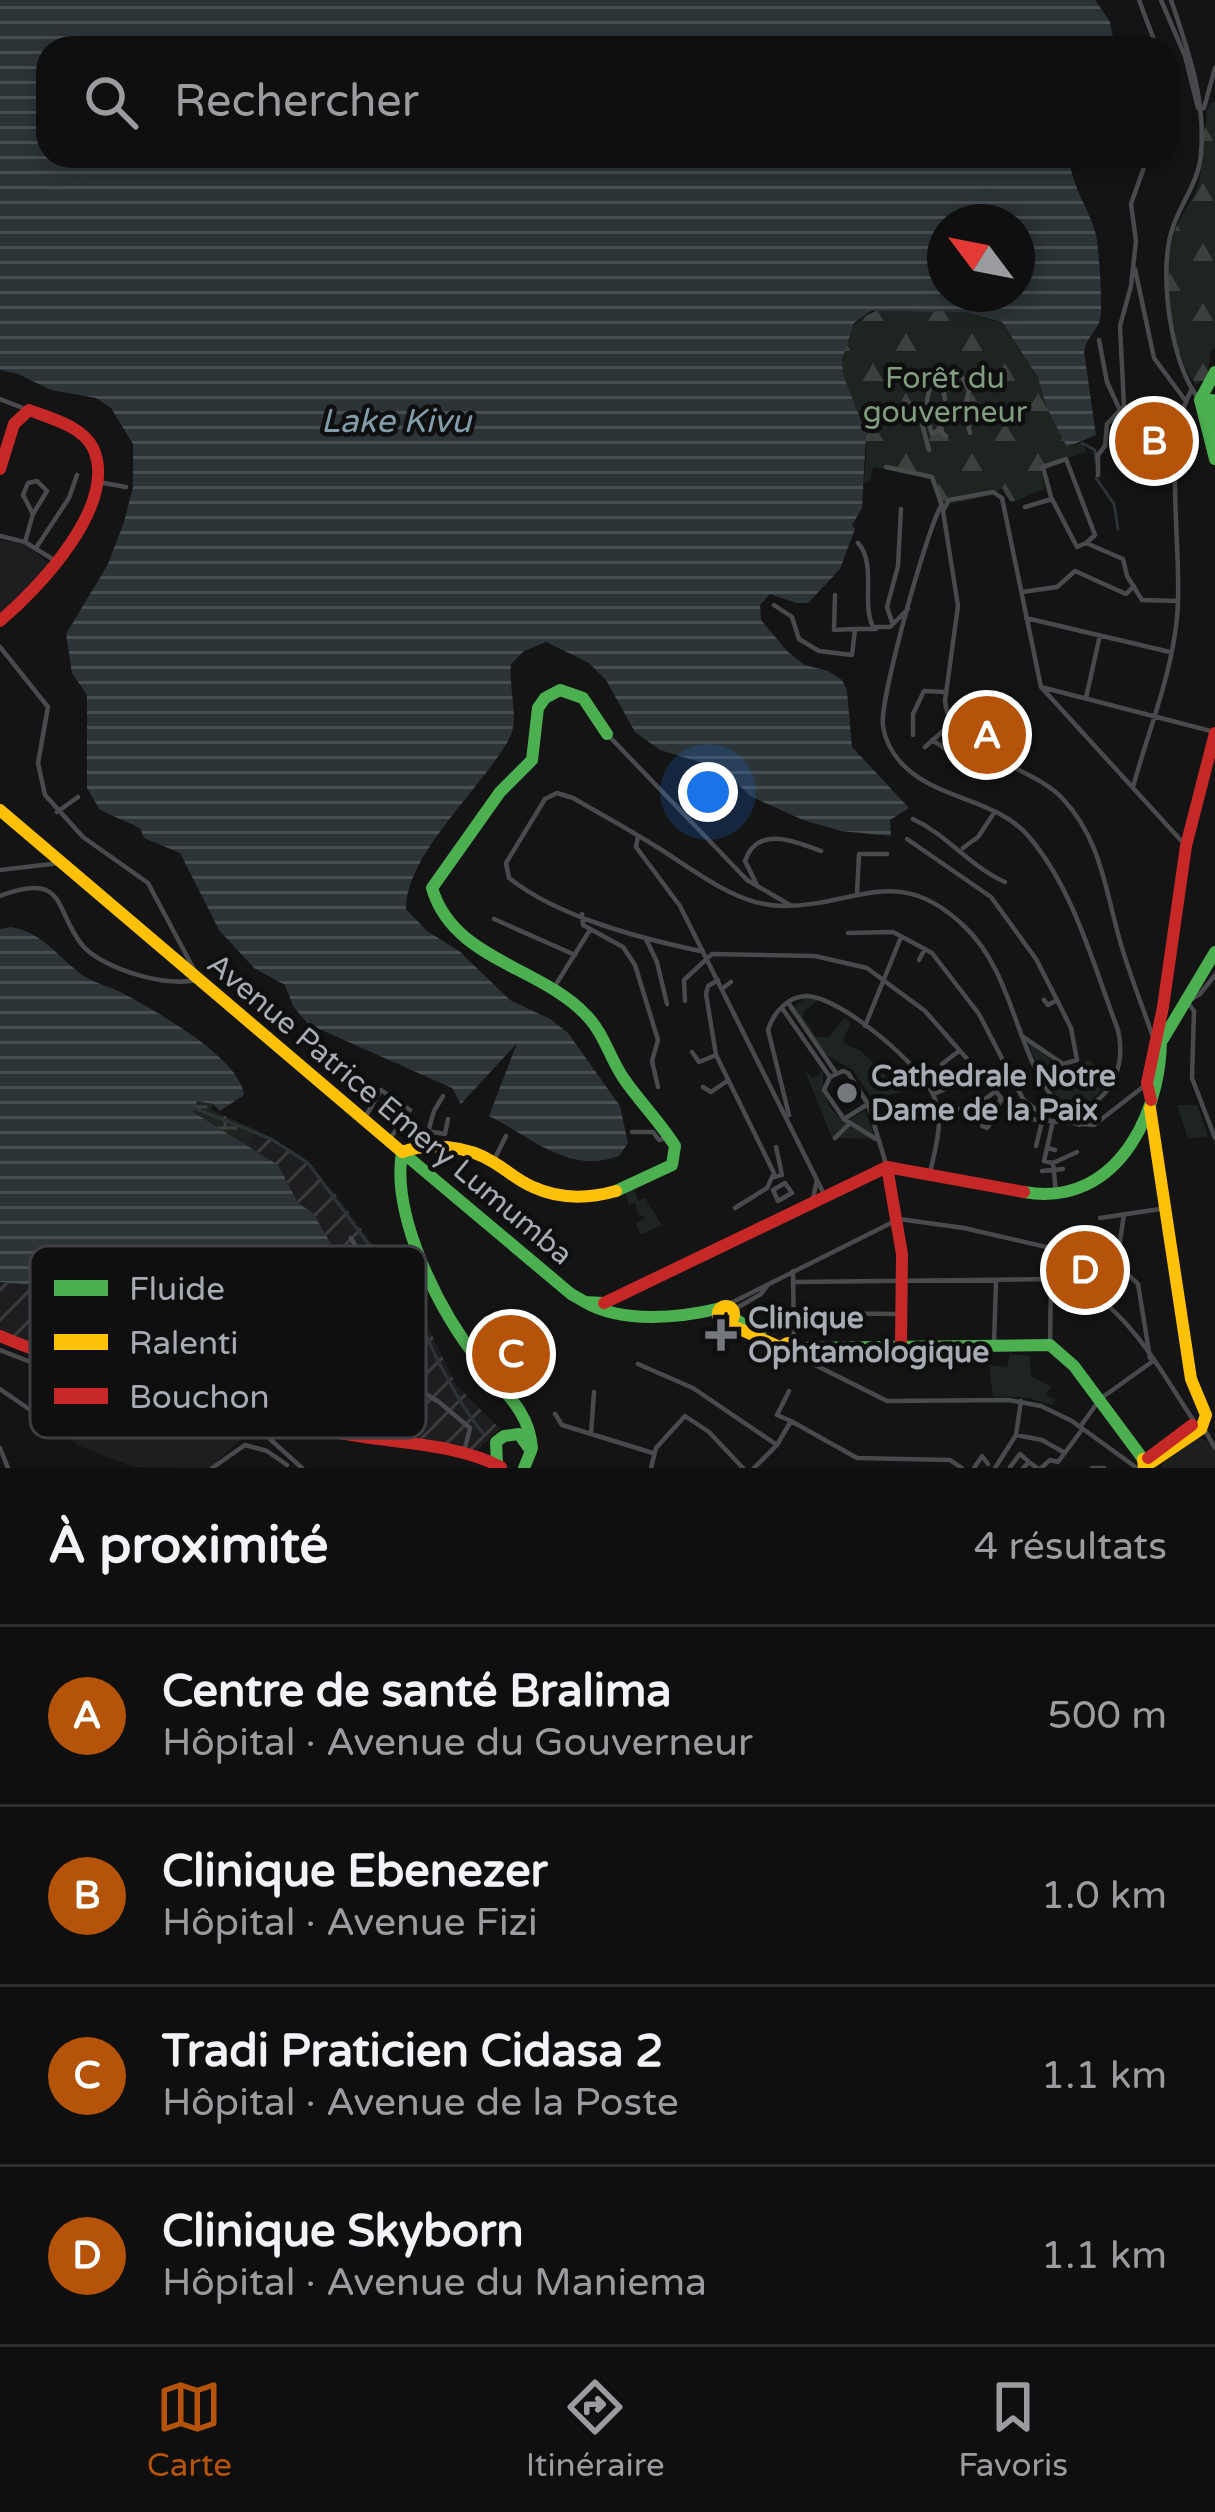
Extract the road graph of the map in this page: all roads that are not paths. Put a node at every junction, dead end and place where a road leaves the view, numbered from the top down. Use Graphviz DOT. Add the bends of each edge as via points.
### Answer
graph roads {
  1 [pos="1139,0"];
  2 [pos="1161,0"];
  3 [pos="1171,0"];
  4 [pos="1152,36"];
  5 [pos="1176,36"];
  6 [pos="1179,42"];
  7 [pos="1215,68"];
  8 [pos="1202,112"];
  9 [pos="1199,120"];
  10 [pos="1144,168"];
  11 [pos="1134,263"];
  12 [pos="1099,340"];
  13 [pos="1215,372"];
  14 [pos="940,376"];
  15 [pos="0,399"];
  16 [pos="945,399"];
  17 [pos="1206,399"];
  18 [pos="965,406"];
  19 [pos="24,410"];
  20 [pos="1121,410"];
  21 [pos="928,422"];
  22 [pos="940,429"];
  23 [pos="970,433"];
  24 [pos="946,436"];
  25 [pos="1214,441"];
  26 [pos="929,450"];
  27 [pos="1,453"];
  28 [pos="886,467"];
  29 [pos="0,470"];
  30 [pos="77,475"];
  31 [pos="1099,475"];
  32 [pos="98,482"];
  33 [pos="126,487"];
  34 [pos="1052,500"];
  35 [pos="944,504"];
  36 [pos="1025,507"];
  37 [pos="901,509"];
  38 [pos="33,514"];
  39 [pos="0,536"];
  40 [pos="26,542"];
  41 [pos="858,543"];
  42 [pos="1086,543"];
  43 [pos="36,548"];
  44 [pos="56,561"];
  45 [pos="1134,586"];
  46 [pos="1022,592"];
  47 [pos="835,595"];
  48 [pos="1178,601"];
  49 [pos="774,605"];
  50 [pos="911,607"];
  51 [pos="1026,618"];
  52 [pos="0,621"];
  53 [pos="892,622"];
  54 [pos="855,629"];
  55 [pos="876,629"];
  56 [pos="1100,635"];
  57 [pos="0,647"];
  58 [pos="1170,652"];
  59 [pos="1041,686"];
  60 [pos="946,692"];
  61 [pos="1086,698"];
  62 [pos="1152,716"];
  63 [pos="952,723"];
  64 [pos="1215,732"];
  65 [pos="607,734"];
  66 [pos="913,735"];
  67 [pos="932,740"];
  68 [pos="925,747"];
  69 [pos="946,749"];
  70 [pos="1132,787"];
  71 [pos="78,797"];
  72 [pos="0,810"];
  73 [pos="995,811"];
  74 [pos="57,812"];
  75 [pos="913,819"];
  76 [pos="638,836"];
  77 [pos="907,839"];
  78 [pos="1186,846"];
  79 [pos="963,848"];
  80 [pos="821,851"];
  81 [pos="887,854"];
  82 [pos="62,863"];
  83 [pos="0,870"];
  84 [pos="983,871"];
  85 [pos="1005,882"];
  86 [pos="974,884"];
  87 [pos="759,888"];
  88 [pos="857,894"];
  89 [pos="0,896"];
  90 [pos="790,904"];
  91 [pos="582,914"];
  92 [pos="954,917"];
  93 [pos="494,919"];
  94 [pos="947,926"];
  95 [pos="590,930"];
  96 [pos="848,933"];
  97 [pos="902,936"];
  98 [pos="646,939"];
  99 [pos="926,949"];
  100 [pos="700,951"];
  101 [pos="1215,952"];
  102 [pos="575,955"];
  103 [pos="183,957"];
  104 [pos="707,958"];
  105 [pos="919,959"];
  106 [pos="1215,975"];
  107 [pos="882,977"];
  108 [pos="199,979"];
  109 [pos="718,980"];
  110 [pos="731,982"];
  111 [pos="723,988"];
  112 [pos="553,989"];
  113 [pos="1044,1000"];
  114 [pos="1057,1000"];
  115 [pos="686,1001"];
  116 [pos="1186,1003"];
  117 [pos="667,1004"];
  118 [pos="785,1005"];
  119 [pos="865,1026"];
  120 [pos="1160,1029"];
  121 [pos="1022,1036"];
  122 [pos="959,1051"];
  123 [pos="692,1052"];
  124 [pos="716,1054"];
  125 [pos="943,1064"];
  126 [pos="833,1075"];
  127 [pos="1011,1080"];
  128 [pos="728,1081"];
  129 [pos="964,1081"];
  130 [pos="1153,1083"];
  131 [pos="703,1087"];
  132 [pos="658,1088"];
  133 [pos="404,1093"];
  134 [pos="994,1093"];
  135 [pos="934,1094"];
  136 [pos="443,1096"];
  137 [pos="1000,1099"];
  138 [pos="397,1102"];
  139 [pos="1150,1103"];
  140 [pos="868,1104"];
  141 [pos="1063,1110"];
  142 [pos="1077,1112"];
  143 [pos="939,1114"];
  144 [pos="448,1119"];
  145 [pos="364,1121"];
  146 [pos="790,1121"];
  147 [pos="847,1121"];
  148 [pos="1054,1121"];
  149 [pos="1042,1123"];
  150 [pos="1079,1125"];
  151 [pos="982,1126"];
  152 [pos="427,1131"];
  153 [pos="632,1132"];
  154 [pos="506,1136"];
  155 [pos="670,1137"];
  156 [pos="836,1138"];
  157 [pos="875,1138"];
  158 [pos="1215,1138"];
  159 [pos="388,1140"];
  160 [pos="424,1146"];
  161 [pos="1036,1146"];
  162 [pos="776,1147"];
  163 [pos="402,1152"];
  164 [pos="1077,1152"];
  165 [pos="493,1162"];
  166 [pos="1053,1163"];
  167 [pos="887,1167"];
  168 [pos="934,1169"];
  169 [pos="1059,1170"];
  170 [pos="1042,1171"];
  171 [pos="774,1177"];
  172 [pos="817,1180"];
  173 [pos="792,1193"];
  174 [pos="1056,1197"];
  175 [pos="813,1203"];
  176 [pos="735,1208"];
  177 [pos="1167,1208"];
  178 [pos="1124,1214"];
  179 [pos="1100,1218"];
  180 [pos="898,1220"];
  181 [pos="352,1238"];
  182 [pos="356,1246"];
  183 [pos="418,1246"];
  184 [pos="1116,1263"];
  185 [pos="426,1269"];
  186 [pos="793,1271"];
  187 [pos="1051,1279"];
  188 [pos="902,1281"];
  189 [pos="996,1281"];
  190 [pos="795,1282"];
  191 [pos="622,1300"];
  192 [pos="585,1302"];
  193 [pos="795,1313"];
  194 [pos="901,1313"];
  195 [pos="726,1314"];
  196 [pos="625,1315"];
  197 [pos="0,1336"];
  198 [pos="994,1344"];
  199 [pos="902,1345"];
  200 [pos="1050,1346"];
  201 [pos="0,1349"];
  202 [pos="30,1349"];
  203 [pos="791,1349"];
  204 [pos="1152,1360"];
  205 [pos="30,1361"];
  206 [pos="638,1364"];
  207 [pos="0,1389"];
  208 [pos="788,1390"];
  209 [pos="595,1392"];
  210 [pos="426,1394"];
  211 [pos="1100,1399"];
  212 [pos="514,1401"];
  213 [pos="1021,1401"];
  214 [pos="30,1410"];
  215 [pos="555,1414"];
  216 [pos="791,1420"];
  217 [pos="1200,1425"];
  218 [pos="1081,1428"];
  219 [pos="510,1432"];
  220 [pos="591,1435"];
  221 [pos="1016,1435"];
  222 [pos="266,1438"];
  223 [pos="374,1438"];
  224 [pos="1033,1438"];
  225 [pos="494,1445"];
  226 [pos="777,1445"];
  227 [pos="0,1448"];
  228 [pos="1215,1448"];
  229 [pos="653,1453"];
  230 [pos="1065,1453"];
  231 [pos="469,1454"];
  232 [pos="1023,1456"];
  233 [pos="531,1461"];
  234 [pos="1029,1462"];
  235 [pos="287,1463"];
  236 [pos="994,1465"];
  237 [pos="1144,1465"];
  238 [pos="1056,1466"];
  239 [pos="501,1467"];
  240 [pos="1010,1467"];
  241 [pos="8,1468"];
  242 [pos="212,1468"];
  243 [pos="302,1468"];
  244 [pos="651,1468"];
  245 [pos="743,1468"];
  246 [pos="754,1468"];
  247 [pos="962,1468"];
  248 [pos="974,1468"];
  249 [pos="1023,1468"];
  250 [pos="1039,1468"];
  251 [pos="1093,1468"];
  252 [pos="1103,1468"];
  1 -- 4 [label="street"];
  2 -- 5 [label="street"];
  3 -- 8 [label="street"];
  6 -- 9 [label="street"];
  7 -- 8 [label="street"];
  8 -- 9 [label="street"];
  9 -- 17 [label="street" via="1202,155 1173,226 1167,268 1174,332"];
  10 -- 11 [label="street" via="1131,204"];
  11 -- 17 [label="street" via="1154,358 1178,395"];
  11 -- 20 [label="street" via="1120,326"];
  12 -- 20 [label="street"];
  13 -- 17 [label="main road"];
  14 -- 16 [label="street"];
  14 -- 18 [label="street" via="962,377"];
  14 -- 21 [label="street" via="926,396"];
  15 -- 19 [label="street"];
  17 -- 25 [label="main road"];
  17 -- 48 [label="street" via="1176,478"];
  18 -- 22 [label="street" via="938,411"];
  18 -- 23 [label="street"];
  19 -- 27 [label="main road"];
  19 -- 32 [label="main road" via="85,439"];
  20 -- 31 [label="street" via="1106,426"];
  21 -- 22 [label="street" via="932,434"];
  21 -- 26 [label="street" via="922,424"];
  22 -- 24 [label="street"];
  27 -- 29 [label="main road"];
  28 -- 35 [label="street" via="932,477"];
  30 -- 43 [label="street"];
  32 -- 33 [label="street"];
  32 -- 44 [label="main road"];
  34 -- 36 [label="street"];
  34 -- 42 [label="street" via="1077,547"];
  34 -- 42 [label="street" via="1043,467 1066,459 1095,535"];
  35 -- 46 [label="street" via="993,492 1002,498"];
  35 -- 50 [label="street"];
  35 -- 60 [label="street" via="958,606"];
  37 -- 53 [label="street" via="887,607"];
  38 -- 38 [label="street" via="46,491 37,481 23,494"];
  38 -- 40 [label="street"];
  39 -- 40 [label="street"];
  40 -- 43 [label="street"];
  41 -- 55 [label="street"];
  42 -- 45 [label="street" via="1123,559"];
  43 -- 44 [label="street"];
  44 -- 52 [label="main road"];
  45 -- 46 [label="street" via="1126,593 1075,571 1057,587"];
  45 -- 48 [label="street" via="1142,600"];
  46 -- 51 [label="street"];
  47 -- 54 [label="street" via="834,630"];
  48 -- 58 [label="street"];
  49 -- 54 [label="street" via="819,651 852,655"];
  50 -- 53 [label="street"];
  50 -- 73 [label="street" via="882,707 887,744 920,779"];
  51 -- 56 [label="street"];
  51 -- 59 [label="street"];
  53 -- 55 [label="street"];
  54 -- 55 [label="street"];
  56 -- 58 [label="street"];
  56 -- 61 [label="street"];
  57 -- 74 [label="street" via="48,707 39,778"];
  58 -- 62 [label="street"];
  59 -- 61 [label="street"];
  59 -- 70 [label="street"];
  60 -- 63 [label="street"];
  60 -- 66 [label="street" via="924,691"];
  61 -- 62 [label="street"];
  62 -- 64 [label="street"];
  62 -- 70 [label="street"];
  63 -- 67 [label="street"];
  63 -- 120 [label="street" via="1052,789 1086,829 1120,943"];
  64 -- 78 [label="main road"];
  65 -- 87 [label="street"];
  65 -- 112 [label="main road" via="583,698 560,690 544,698 532,760 432,888 437,909 456,927 507,967"];
  67 -- 68 [label="street"];
  67 -- 69 [label="street"];
  70 -- 78 [label="street"];
  71 -- 74 [label="street"];
  72 -- 82 [label="main road, Avenue Patrice Emery Lumumba"];
  73 -- 79 [label="street"];
  73 -- 142 [label="street" via="1040,852 1118,1030 1118,1072 1103,1096"];
  74 -- 103 [label="street" via="148,883"];
  75 -- 79 [label="street"];
  76 -- 90 [label="street" via="736,894"];
  76 -- 91 [label="street" via="565,794 545,799 506,871 534,895"];
  76 -- 100 [label="street" via="636,847 680,906"];
  77 -- 86 [label="street"];
  78 -- 120 [label="main road"];
  79 -- 84 [label="street"];
  80 -- 87 [label="street" via="780,838 758,842 745,861"];
  81 -- 88 [label="street" via="859,854"];
  82 -- 83 [label="street"];
  82 -- 103 [label="main road, Avenue Patrice Emery Lumumba"];
  84 -- 85 [label="street"];
  84 -- 86 [label="street"];
  86 -- 114 [label="street" via="1023,940"];
  87 -- 90 [label="street"];
  88 -- 90 [label="street"];
  88 -- 92 [label="street" via="897,889"];
  89 -- 108 [label="street" via="46,891 59,898 94,956 170,984"];
  91 -- 95 [label="street"];
  91 -- 98 [label="street"];
  92 -- 94 [label="street"];
  92 -- 121 [label="street" via="996,968"];
  93 -- 102 [label="street"];
  95 -- 102 [label="street"];
  95 -- 132 [label="street" via="623,947 634,965 658,1040"];
  96 -- 97 [label="street"];
  97 -- 99 [label="street"];
  97 -- 107 [label="street"];
  98 -- 100 [label="street"];
  98 -- 117 [label="street"];
  99 -- 105 [label="street"];
  99 -- 127 [label="street" via="961,986"];
  100 -- 104 [label="street"];
  101 -- 116 [label="main road"];
  102 -- 112 [label="street"];
  103 -- 108 [label="main road, Avenue Patrice Emery Lumumba"];
  104 -- 107 [label="street" via="815,956"];
  104 -- 109 [label="street"];
  104 -- 115 [label="street" via="685,980"];
  106 -- 116 [label="street"];
  107 -- 119 [label="street"];
  107 -- 122 [label="street"];
  108 -- 145 [label="main road, Avenue Patrice Emery Lumumba"];
  109 -- 111 [label="street"];
  109 -- 124 [label="street" via="706,994"];
  110 -- 111 [label="street"];
  111 -- 146 [label="street"];
  112 -- 155 [label="main road" via="601,1030 622,1076"];
  113 -- 114 [label="street"];
  114 -- 121 [label="street" via="1077,1060 1063,1064"];
  116 -- 120 [label="main road"];
  116 -- 158 [label="street" via="1194,1011 1192,1078"];
  118 -- 119 [label="street" via="821,998"];
  118 -- 126 [label="street"];
  118 -- 146 [label="street" via="767,1037"];
  119 -- 135 [label="street" via="898,1050"];
  120 -- 130 [label="main road"];
  121 -- 141 [label="street"];
  122 -- 125 [label="street"];
  122 -- 134 [label="street"];
  123 -- 124 [label="street" via="699,1062"];
  124 -- 128 [label="street"];
  126 -- 140 [label="street" via="848,1073"];
  126 -- 147 [label="street" via="824,1090"];
  127 -- 134 [label="street"];
  127 -- 148 [label="street"];
  128 -- 131 [label="street" via="709,1093"];
  128 -- 171 [label="street"];
  129 -- 135 [label="street"];
  130 -- 139 [label="main road"];
  130 -- 150 [label="street" via="1103,1120"];
  133 -- 138 [label="street"];
  134 -- 137 [label="street"];
  134 -- 143 [label="street"];
  135 -- 143 [label="street"];
  136 -- 152 [label="street"];
  137 -- 149 [label="street" via="1019,1118"];
  137 -- 151 [label="street"];
  138 -- 145 [label="street" via="381,1090"];
  138 -- 159 [label="street" via="410,1110"];
  139 -- 174 [label="main road" via="1106,1172"];
  139 -- 177 [label="main road"];
  140 -- 147 [label="street"];
  140 -- 157 [label="street"];
  141 -- 142 [label="street"];
  141 -- 148 [label="street"];
  142 -- 150 [label="street"];
  143 -- 168 [label="street"];
  144 -- 152 [label="street" via="446,1134"];
  145 -- 159 [label="main road, Avenue Patrice Emery Lumumba"];
  146 -- 172 [label="street"];
  147 -- 156 [label="street"];
  147 -- 157 [label="street"];
  148 -- 149 [label="street"];
  148 -- 150 [label="street"];
  148 -- 166 [label="street" via="1044,1161"];
  149 -- 161 [label="street"];
  152 -- 160 [label="street"];
  153 -- 155 [label="street"];
  154 -- 165 [label="street"];
  155 -- 165 [label="main road" via="672,1165 596,1197 536,1190"];
  157 -- 167 [label="street"];
  159 -- 163 [label="main road, Avenue Patrice Emery Lumumba"];
  160 -- 163 [label="main road"];
  160 -- 165 [label="main road"];
  162 -- 171 [label="street" via="782,1175"];
  163 -- 183 [label="main road" via="398,1166"];
  163 -- 192 [label="main road, Avenue Patrice Emery Lumumba"];
  164 -- 166 [label="street"];
  166 -- 169 [label="street"];
  167 -- 168 [label="main road"];
  167 -- 175 [label="main road, Avenue Patrice Emery Lumumba"];
  167 -- 180 [label="main road"];
  168 -- 174 [label="main road"];
  169 -- 170 [label="street"];
  169 -- 174 [label="street"];
  171 -- 176 [label="street"];
  172 -- 175 [label="street"];
  172 -- 175 [label="street"];
  173 -- 175 [label="street"];
  175 -- 191 [label="main road, Avenue Patrice Emery Lumumba"];
  177 -- 178 [label="street"];
  177 -- 217 [label="main road"];
  178 -- 179 [label="street"];
  178 -- 184 [label="street"];
  180 -- 184 [label="street"];
  180 -- 186 [label="street"];
  180 -- 188 [label="main road"];
  181 -- 182 [label="street"];
  184 -- 204 [label="street" via="1138,1284"];
  185 -- 212 [label="main road" via="474,1355"];
  186 -- 190 [label="street"];
  186 -- 195 [label="street"];
  187 -- 189 [label="street"];
  187 -- 200 [label="street"];
  187 -- 204 [label="street" via="1098,1296"];
  188 -- 189 [label="street"];
  188 -- 190 [label="street"];
  188 -- 194 [label="main road"];
  189 -- 198 [label="street"];
  190 -- 193 [label="street"];
  191 -- 192 [label="main road, Avenue Patrice Emery Lumumba"];
  191 -- 196 [label="main road"];
  192 -- 196 [label="main road"];
  193 -- 194 [label="street"];
  193 -- 203 [label="street"];
  194 -- 199 [label="main road"];
  195 -- 196 [label="main road"];
  195 -- 203 [label="main road"];
  197 -- 202 [label="main road"];
  198 -- 199 [label="main road"];
  198 -- 200 [label="main road"];
  199 -- 203 [label="main road"];
  200 -- 211 [label="main road"];
  201 -- 205 [label="street"];
  203 -- 213 [label="street" via="887,1401"];
  204 -- 211 [label="street"];
  204 -- 217 [label="street"];
  206 -- 226 [label="street" via="693,1388"];
  207 -- 214 [label="street"];
  208 -- 216 [label="street" via="777,1415"];
  209 -- 220 [label="street"];
  210 -- 231 [label="street" via="470,1427"];
  211 -- 218 [label="street"];
  211 -- 237 [label="main road"];
  212 -- 219 [label="main road"];
  212 -- 233 [label="main road" via="528,1418"];
  213 -- 218 [label="street"];
  213 -- 221 [label="street"];
  215 -- 220 [label="street"];
  216 -- 226 [label="street"];
  216 -- 247 [label="street" via="857,1458 950,1460"];
  217 -- 228 [label="street"];
  217 -- 237 [label="main road"];
  218 -- 230 [label="street"];
  218 -- 237 [label="street"];
  219 -- 225 [label="main road"];
  219 -- 233 [label="main road" via="524,1436"];
  220 -- 229 [label="street"];
  221 -- 224 [label="street"];
  221 -- 236 [label="street"];
  222 -- 235 [label="street"];
  223 -- 231 [label="main road"];
  224 -- 230 [label="street"];
  224 -- 232 [label="street"];
  225 -- 231 [label="main road"];
  225 -- 239 [label="main road"];
  226 -- 246 [label="street"];
  227 -- 241 [label="street"];
  229 -- 244 [label="street"];
  229 -- 245 [label="street" via="687,1417"];
  230 -- 238 [label="street"];
  231 -- 239 [label="main road"];
  232 -- 234 [label="street"];
  232 -- 240 [label="street"];
  234 -- 249 [label="street"];
  234 -- 250 [label="street"];
  235 -- 242 [label="street" via="245,1445"];
  235 -- 243 [label="street"];
  236 -- 240 [label="street"];
  236 -- 248 [label="street" via="982,1456"];
  238 -- 250 [label="street" via="1048,1460"];
  251 -- 252 [label="street"];
}
